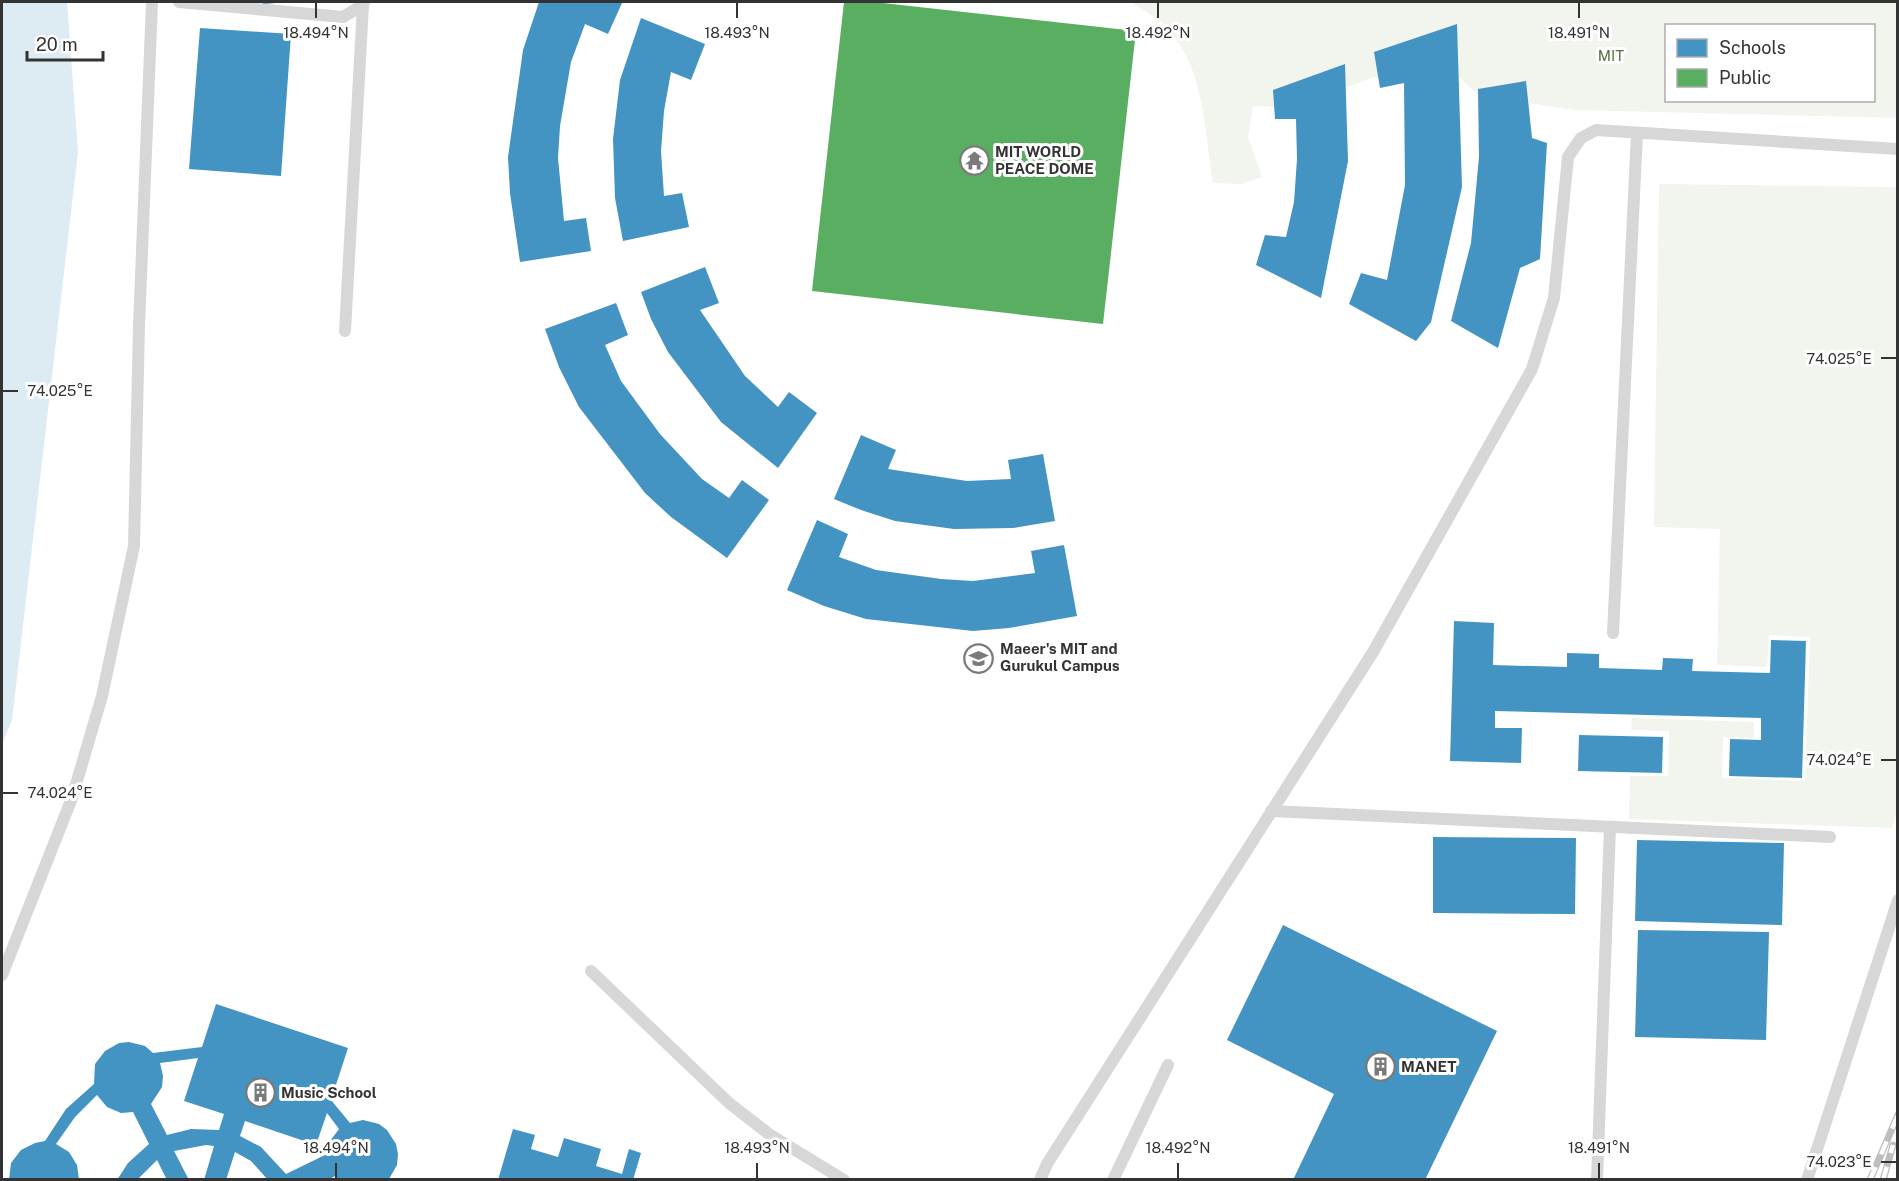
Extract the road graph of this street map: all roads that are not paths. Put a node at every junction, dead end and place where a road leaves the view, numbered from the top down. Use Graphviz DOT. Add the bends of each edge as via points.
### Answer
graph roads {
  1 [pos="152,2"];
  2 [pos="179,2"];
  3 [pos="364,3"];
  4 [pos="1637,133"];
  5 [pos="1898,149"];
  6 [pos="345,331"];
  7 [pos="1613,633"];
  8 [pos="1271,811"];
  9 [pos="1610,827"];
  10 [pos="1830,837"];
  11 [pos="1898,900"];
  12 [pos="591,971"];
  13 [pos="2,975"];
  14 [pos="1168,1065"];
  15 [pos="844,1179"];
  16 [pos="1040,1179"];
  17 [pos="1113,1179"];
  18 [pos="1597,1179"];
  19 [pos="1807,1179"];
  1 -- 13 [label="lane" via="134,546 102,696 72,798"];
  2 -- 3 [label="lane" via="343,17"];
  3 -- 6 [label="lane"];
  4 -- 5 [label="lane"];
  4 -- 7 [label="lane"];
  4 -- 8 [label="lane" via="1596,130 1581,138 1568,157 1554,298 1532,369 1373,652"];
  8 -- 9 [label="lane"];
  8 -- 16 [label="lane"];
  9 -- 10 [label="lane"];
  9 -- 18 [label="lane"];
  11 -- 19 [label="lane"];
  12 -- 15 [label="lane" via="729,1103 769,1134"];
  14 -- 17 [label="lane"];
}
